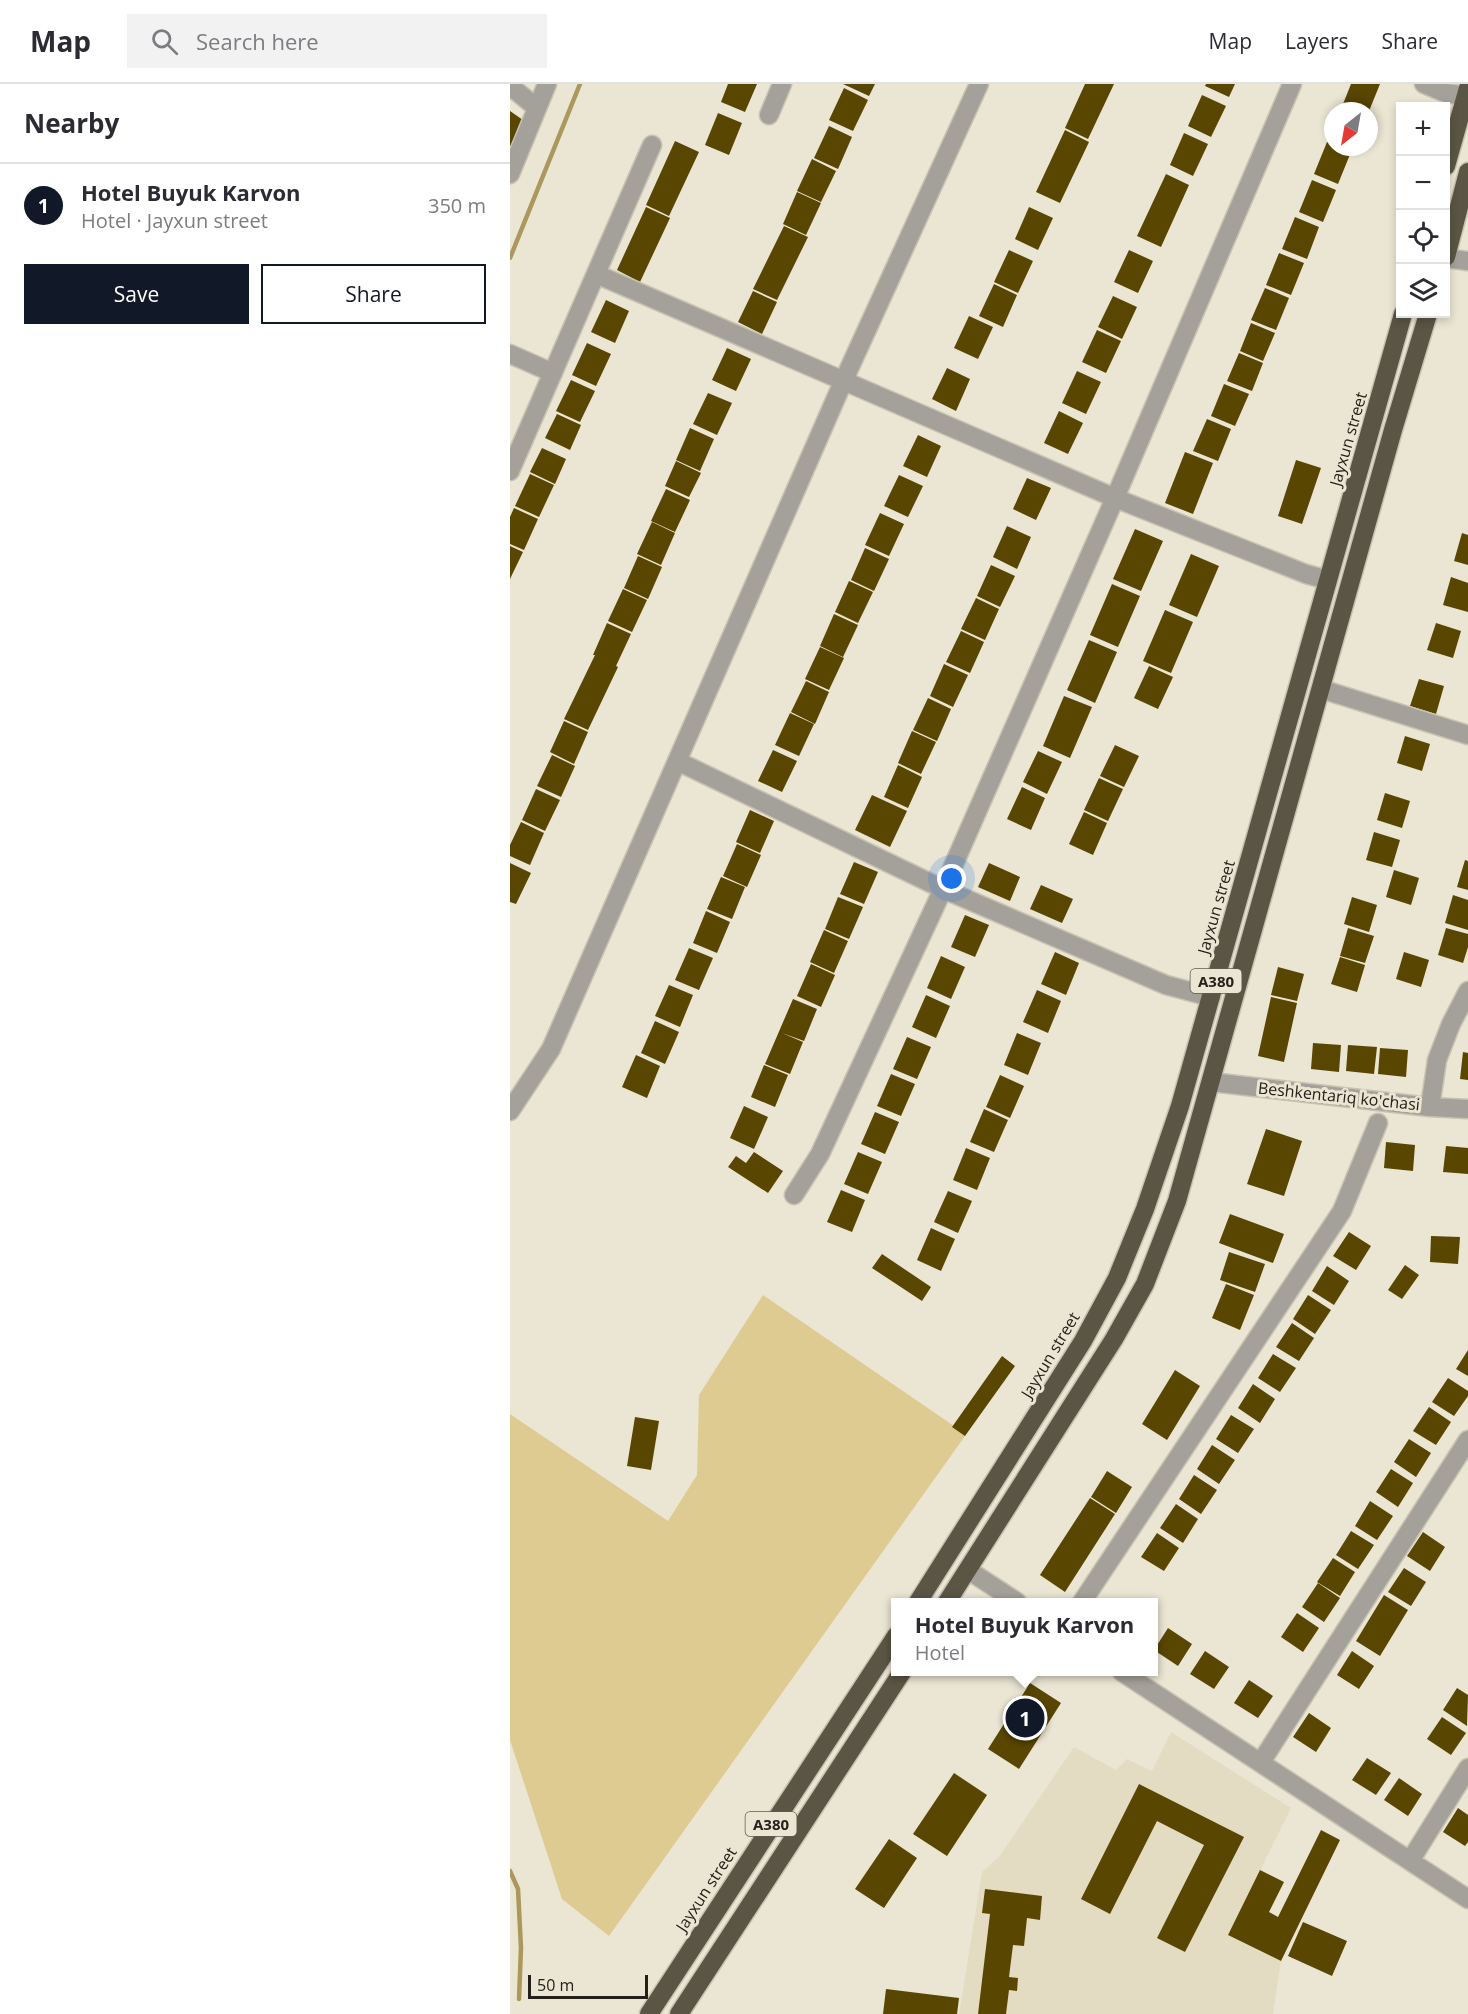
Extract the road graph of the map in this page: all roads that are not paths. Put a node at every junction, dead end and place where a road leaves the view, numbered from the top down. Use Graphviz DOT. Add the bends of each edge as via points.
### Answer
graph roads {
  1 [pos="547,84"];
  2 [pos="782,84"];
  3 [pos="979,84"];
  4 [pos="1292,84"];
  5 [pos="1424,84"];
  6 [pos="510,86"];
  7 [pos="1467,92"];
  8 [pos="537,108"];
  9 [pos="769,115"];
  10 [pos="652,146"];
  11 [pos="1449,156"];
  12 [pos="1468,172"];
  13 [pos="510,174"];
  14 [pos="1450,242"];
  15 [pos="1450,258"];
  16 [pos="1468,261"];
  17 [pos="596,274"];
  18 [pos="1402,318"];
  19 [pos="1427,318"];
  20 [pos="510,354"];
  21 [pos="553,374"];
  22 [pos="843,382"];
  23 [pos="510,471"];
  24 [pos="1115,498"];
  25 [pos="1328,580"];
  26 [pos="1321,689"];
  27 [pos="1468,735"];
  28 [pos="677,760"];
  29 [pos="943,889"];
  30 [pos="1468,991"];
  31 [pos="1211,997"];
  32 [pos="1468,1017"];
  33 [pos="1451,1024"];
  34 [pos="1211,1082"];
  35 [pos="1430,1107"];
  36 [pos="1468,1109"];
  37 [pos="510,1112"];
  38 [pos="1378,1123"];
  39 [pos="794,1195"];
  40 [pos="1468,1440"];
  41 [pos="968,1570"];
  42 [pos="921,1598"];
  43 [pos="950,1598"];
  44 [pos="1011,1598"];
  45 [pos="1085,1598"];
  46 [pos="891,1644"];
  47 [pos="899,1676"];
  48 [pos="1130,1676"];
  49 [pos="1261,1762"];
  50 [pos="1468,1768"];
  51 [pos="1410,1861"];
  52 [pos="1468,1899"];
  53 [pos="649,2014"];
  54 [pos="680,2014"];
  1 -- 8 [label="street"];
  2 -- 9 [label="street"];
  3 -- 22 [label="street"];
  4 -- 24 [label="street"];
  5 -- 7 [label="street" via="1446,93"];
  6 -- 8 [label="street"];
  7 -- 11 [label="highway"];
  8 -- 13 [label="street"];
  10 -- 17 [label="street"];
  12 -- 14 [label="highway"];
  15 -- 16 [label="street"];
  17 -- 21 [label="street"];
  17 -- 22 [label="street"];
  18 -- 25 [label="highway, Jayxun street / A380"];
  19 -- 26 [label="highway, A380"];
  20 -- 21 [label="street"];
  21 -- 23 [label="street"];
  22 -- 24 [label="street"];
  22 -- 28 [label="street"];
  24 -- 25 [label="street"];
  24 -- 29 [label="street"];
  25 -- 31 [label="highway, Jayxun street / A380"];
  26 -- 27 [label="street"];
  26 -- 34 [label="highway, A380"];
  28 -- 29 [label="street"];
  28 -- 37 [label="street" via="550,1049"];
  29 -- 31 [label="street" via="1166,985"];
  29 -- 39 [label="street" via="820,1154"];
  30 -- 33 [label="street"];
  31 -- 42 [label="highway, Jayxun street / A380" via="1173,1126 1117,1278 1083,1341"];
  32 -- 33 [label="street"];
  33 -- 35 [label="street" via="1437,1059"];
  34 -- 35 [label="street, Beshkentariq ko'chasi"];
  34 -- 41 [label="highway, A380" via="1177,1201 1145,1284"];
  35 -- 36 [label="street, Beshkentariq ko'chasi"];
  38 -- 45 [label="street" via="1342,1211"];
  40 -- 49 [label="street"];
  41 -- 43 [label="highway, A380"];
  41 -- 44 [label="street"];
  46 -- 53 [label="highway, Jayxun street / A380"];
  47 -- 54 [label="highway, A380"];
  48 -- 49 [label="street"];
  49 -- 51 [label="street"];
  50 -- 51 [label="street"];
  51 -- 52 [label="street"];
}
